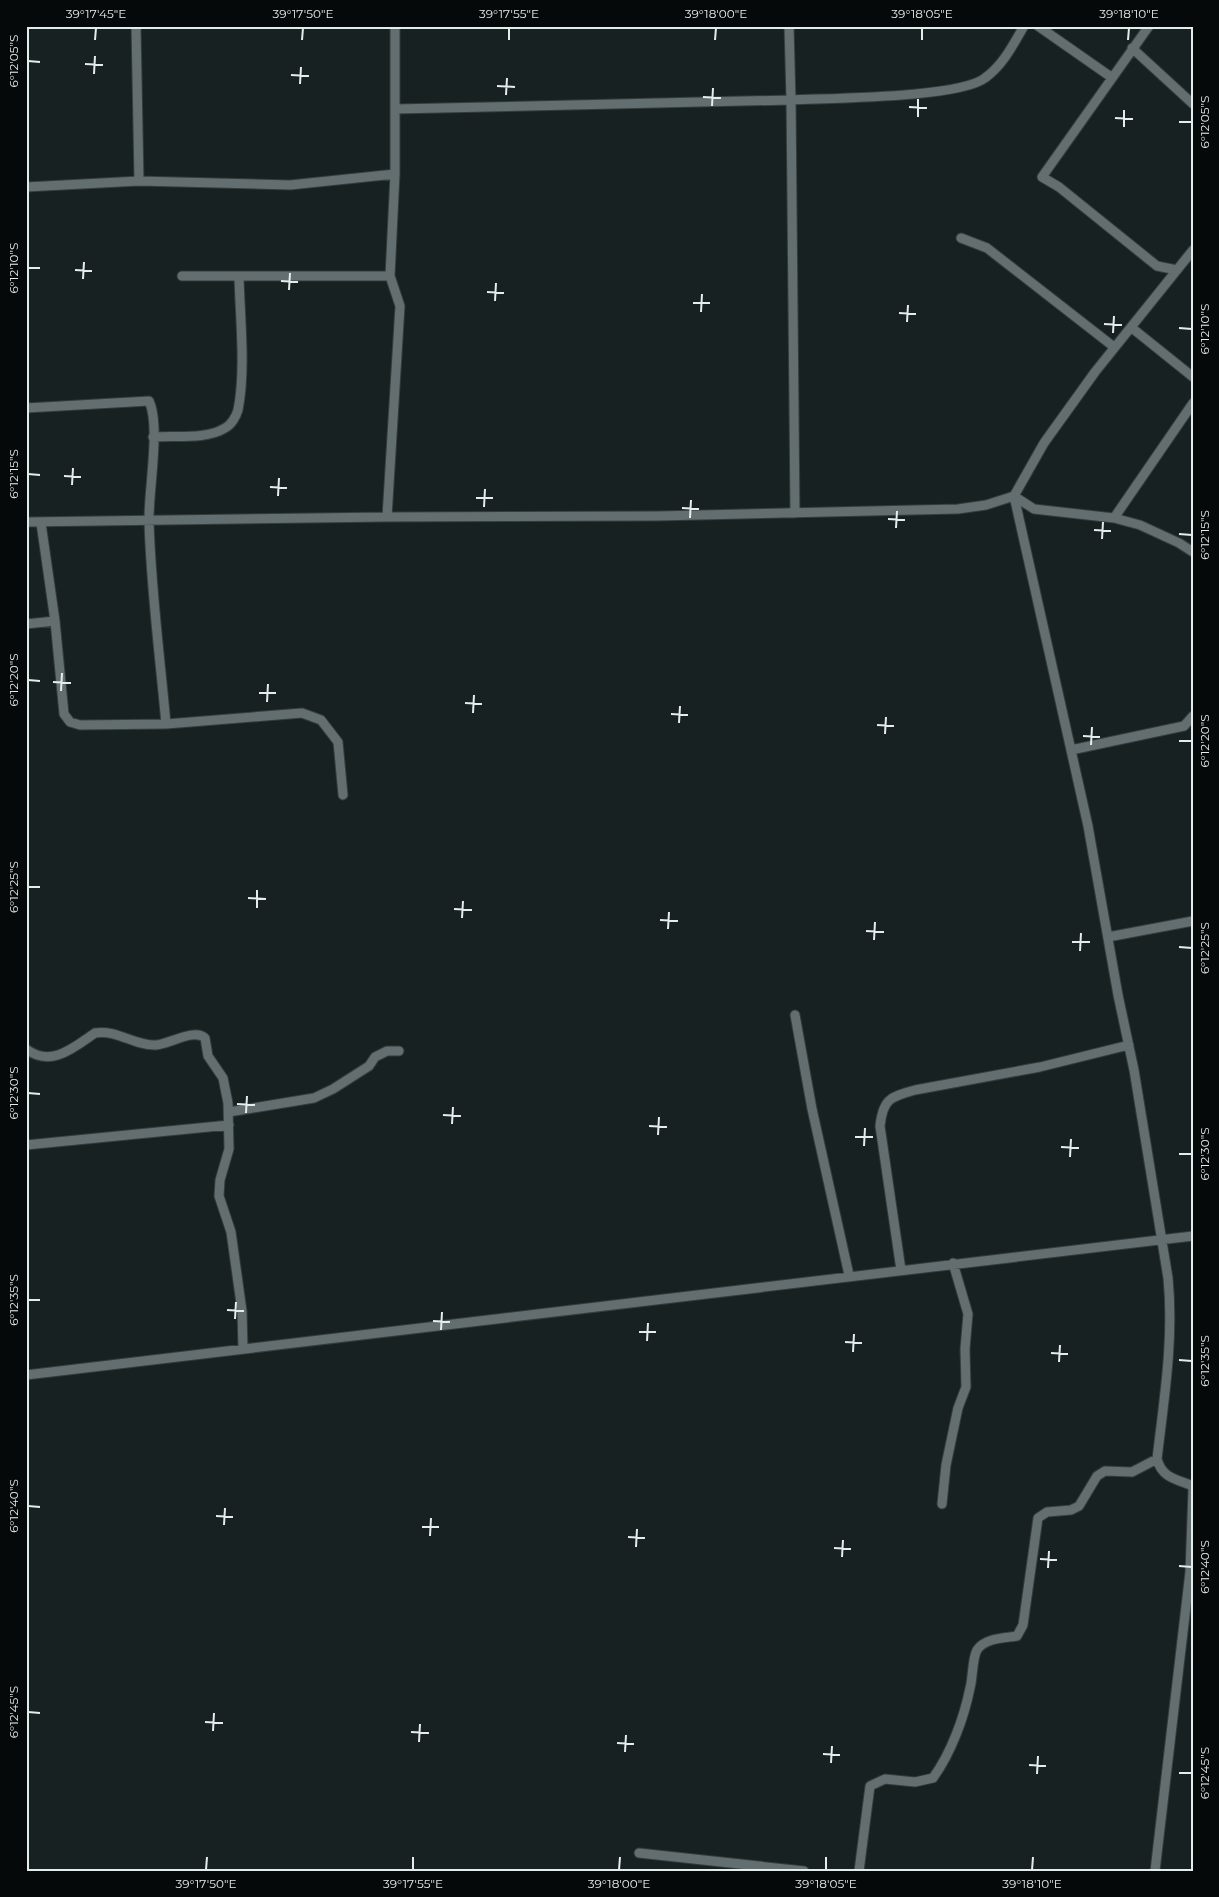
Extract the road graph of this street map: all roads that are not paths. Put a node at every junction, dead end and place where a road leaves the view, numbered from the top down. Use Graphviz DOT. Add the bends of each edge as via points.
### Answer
graph roads {
  1 [pos="136,26"];
  2 [pos="395,26"];
  3 [pos="789,26"];
  4 [pos="1024,26"];
  5 [pos="1038,26"];
  6 [pos="1149,26"];
  7 [pos="1132,48"];
  8 [pos="1111,77"];
  9 [pos="791,100"];
  10 [pos="1193,104"];
  11 [pos="396,109"];
  12 [pos="395,174"];
  13 [pos="139,181"];
  14 [pos="26,187"];
  15 [pos="961,238"];
  16 [pos="1193,250"];
  17 [pos="1177,270"];
  18 [pos="182,276"];
  19 [pos="390,276"];
  20 [pos="239,277"];
  21 [pos="1132,328"];
  22 [pos="1114,347"];
  23 [pos="1193,377"];
  24 [pos="1193,403"];
  25 [pos="26,408"];
  26 [pos="153,436"];
  27 [pos="1014,496"];
  28 [pos="795,513"];
  29 [pos="387,517"];
  30 [pos="1114,518"];
  31 [pos="149,521"];
  32 [pos="26,522"];
  33 [pos="41,523"];
  34 [pos="1193,552"];
  35 [pos="55,620"];
  36 [pos="26,624"];
  37 [pos="1193,716"];
  38 [pos="166,724"];
  39 [pos="1071,750"];
  40 [pos="343,795"];
  41 [pos="1193,921"];
  42 [pos="1108,937"];
  43 [pos="795,1015"];
  44 [pos="1129,1045"];
  45 [pos="26,1049"];
  46 [pos="399,1051"];
  47 [pos="229,1112"];
  48 [pos="230,1125"];
  49 [pos="26,1145"];
  50 [pos="1193,1236"];
  51 [pos="1162,1239"];
  52 [pos="952,1263"];
  53 [pos="901,1270"];
  54 [pos="849,1275"];
  55 [pos="243,1348"];
  56 [pos="26,1375"];
  57 [pos="1157,1459"];
  58 [pos="1193,1486"];
  59 [pos="1193,1490"];
  60 [pos="942,1504"];
  61 [pos="639,1853"];
  62 [pos="804,1871"];
  63 [pos="860,1871"];
  64 [pos="1155,1871"];
  1 -- 13 [label="street"];
  2 -- 11 [label="street"];
  3 -- 9 [label="street"];
  4 -- 9 [label="street" via="1002,62 984,79 962,87 917,93"];
  5 -- 8 [label="street"];
  6 -- 7 [label="street"];
  7 -- 8 [label="street"];
  7 -- 10 [label="street"];
  8 -- 17 [label="street" via="1042,177 1157,266"];
  9 -- 11 [label="street"];
  9 -- 28 [label="street"];
  11 -- 12 [label="street"];
  12 -- 13 [label="street" via="290,184"];
  12 -- 19 [label="street"];
  13 -- 14 [label="street"];
  15 -- 22 [label="street" via="986,248"];
  16 -- 17 [label="street"];
  17 -- 21 [label="street"];
  18 -- 20 [label="street"];
  19 -- 20 [label="street"];
  19 -- 29 [label="street" via="400,306"];
  20 -- 26 [label="street" via="241,368 235,418 226,428 213,434"];
  21 -- 22 [label="street"];
  21 -- 23 [label="street"];
  22 -- 27 [label="street" via="1044,443"];
  24 -- 30 [label="street"];
  25 -- 26 [label="street" via="149,401"];
  26 -- 31 [label="street"];
  27 -- 28 [label="street" via="958,510"];
  27 -- 30 [label="street" via="1034,509"];
  27 -- 39 [label="street"];
  28 -- 29 [label="street"];
  29 -- 31 [label="street"];
  30 -- 34 [label="street" via="1140,525"];
  31 -- 33 [label="street"];
  31 -- 38 [label="street"];
  32 -- 33 [label="street"];
  33 -- 35 [label="street"];
  35 -- 36 [label="street"];
  35 -- 38 [label="street" via="64,714 70,722"];
  37 -- 39 [label="street" via="1184,726"];
  38 -- 40 [label="street" via="302,713 321,720 338,742"];
  39 -- 42 [label="street"];
  41 -- 42 [label="street"];
  42 -- 44 [label="street"];
  43 -- 54 [label="street"];
  44 -- 51 [label="street"];
  44 -- 53 [label="street" via="1040,1067 915,1090 888,1100 880,1126"];
  45 -- 47 [label="street" via="37,1057 52,1057 100,1032 149,1045 203,1036 208,1056 223,1078"];
  46 -- 47 [label="street" via="387,1051 375,1057 369,1066 314,1098"];
  47 -- 48 [label="street"];
  48 -- 49 [label="street"];
  48 -- 55 [label="street" via="229,1149 219,1196 231,1232 242,1311"];
  50 -- 51 [label="street"];
  51 -- 52 [label="street"];
  51 -- 57 [label="street" via="1171,1308"];
  52 -- 53 [label="street"];
  52 -- 60 [label="street" via="968,1314 966,1387 958,1408 946,1465"];
  53 -- 54 [label="street"];
  54 -- 55 [label="street" via="597,1308"];
  55 -- 56 [label="street"];
  57 -- 58 [label="street" via="1160,1470 1167,1476"];
  57 -- 63 [label="street" via="1132,1472 1105,1471 1097,1476 1079,1506 1047,1512 1038,1518 1023,1625 1017,1636 996,1638 977,1651 968,1698 944,1764 933,1778 915,1782 885,1779 870,1786"];
  59 -- 64 [label="street" via="1190,1572"];
  61 -- 62 [label="street"];
}
